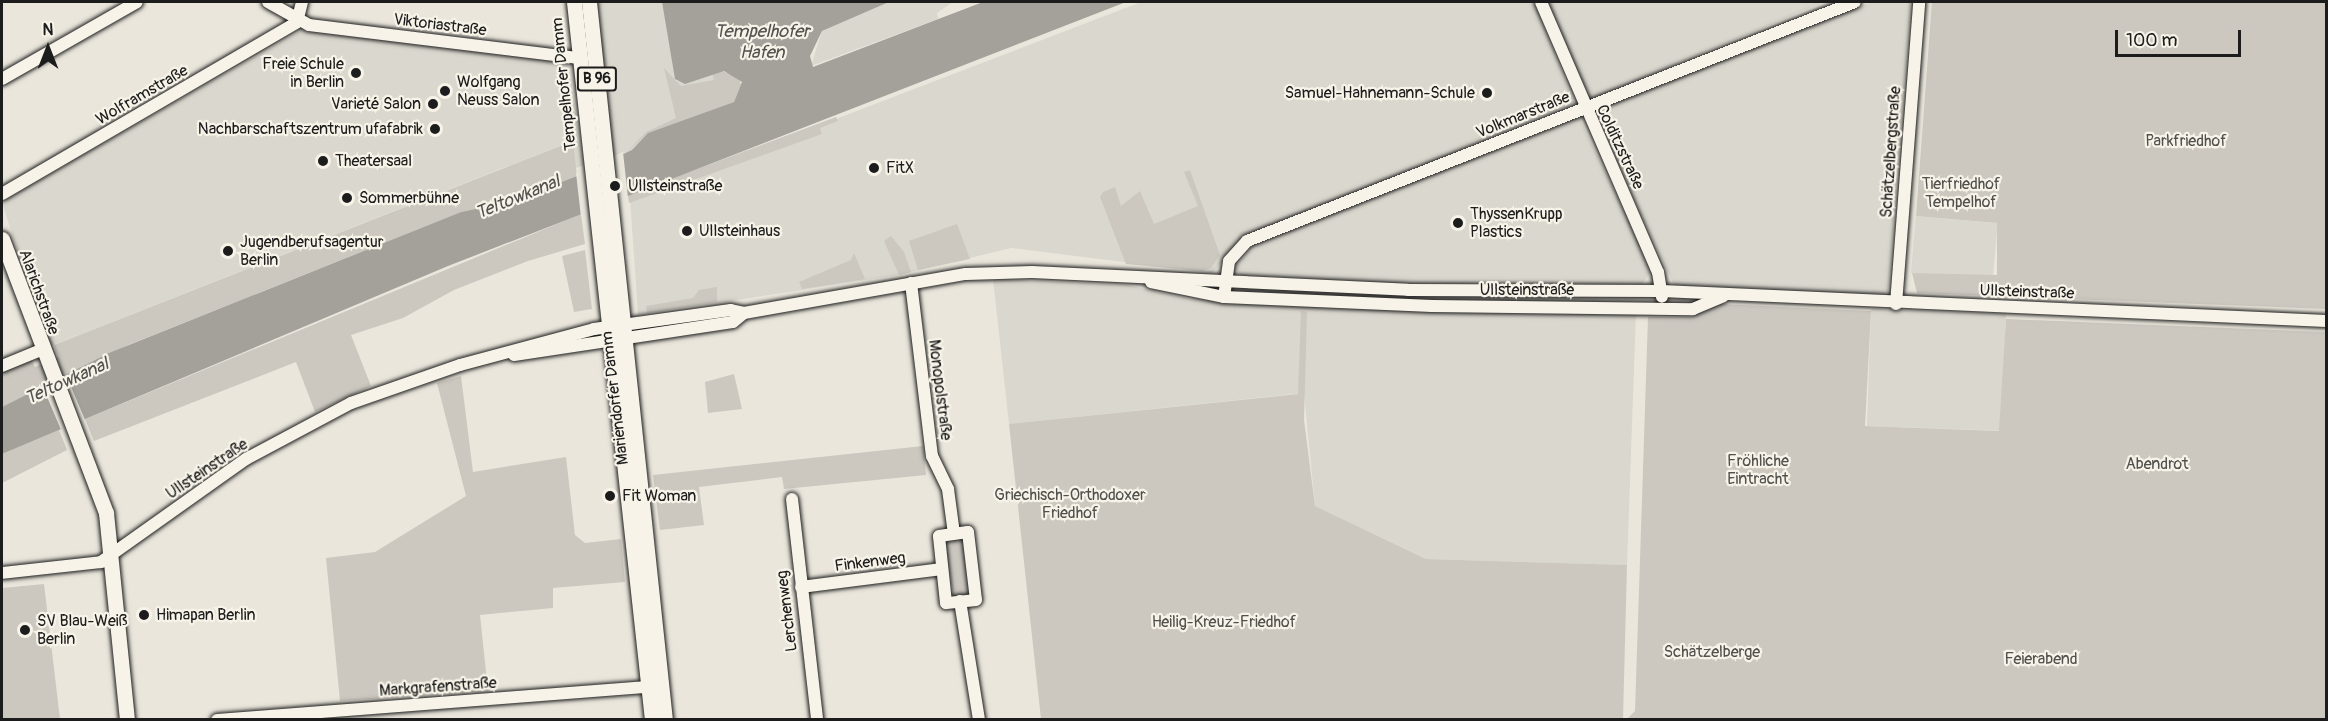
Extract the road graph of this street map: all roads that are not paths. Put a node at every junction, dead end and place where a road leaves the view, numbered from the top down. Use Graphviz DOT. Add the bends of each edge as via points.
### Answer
graph roads {
  1 [pos="137,2"];
  2 [pos="268,2"];
  3 [pos="302,2"];
  4 [pos="574,2"];
  5 [pos="589,2"];
  6 [pos="1541,2"];
  7 [pos="1855,2"];
  8 [pos="1919,2"];
  9 [pos="297,22"];
  10 [pos="579,58"];
  11 [pos="2,79"];
  12 [pos="1584,109"];
  13 [pos="2,194"];
  14 [pos="613,215"];
  15 [pos="597,221"];
  16 [pos="2,239"];
  17 [pos="1136,278"];
  18 [pos="1225,281"];
  19 [pos="911,283"];
  20 [pos="1325,286"];
  21 [pos="1620,291"];
  22 [pos="1662,291"];
  23 [pos="1726,294"];
  24 [pos="1224,297"];
  25 [pos="1325,302"];
  26 [pos="1896,304"];
  27 [pos="1620,307"];
  28 [pos="1662,308"];
  29 [pos="2326,321"];
  30 [pos="608,327"];
  31 [pos="626,333"];
  32 [pos="610,343"];
  33 [pos="43,353"];
  34 [pos="500,356"];
  35 [pos="2,366"];
  36 [pos="792,499"];
  37 [pos="954,534"];
  38 [pos="112,554"];
  39 [pos="942,569"];
  40 [pos="2,573"];
  41 [pos="801,587"];
  42 [pos="960,601"];
  43 [pos="655,687"];
  44 [pos="372,714"];
  45 [pos="255,718"];
  46 [pos="127,720"];
  47 [pos="217,720"];
  48 [pos="652,720"];
  49 [pos="665,720"];
  50 [pos="817,720"];
  51 [pos="979,720"];
  1 -- 11 [label="street"];
  2 -- 9 [label="street"];
  3 -- 9 [label="street"];
  4 -- 10 [label="main road, Tempelhofer Damm / B 96"];
  5 -- 14 [label="main road, Tempelhofer Damm / B 96"];
  6 -- 12 [label="street, Colditzstraße"];
  7 -- 12 [label="street, Volkmarstraße"];
  8 -- 26 [label="street, Schätzelbergstraße"];
  9 -- 10 [label="street, Viktoriastraße"];
  9 -- 13 [label="street, Wolframstraße"];
  10 -- 15 [label="main road, Tempelhofer Damm / B 96"];
  12 -- 18 [label="street, Volkmarstraße" via="1247,241 1229,261"];
  12 -- 22 [label="street, Colditzstraße" via="1652,256"];
  14 -- 31 [label="main road, Mariendorfer Damm / B 96"];
  15 -- 30 [label="main road, Mariendorfer Damm / B 96"];
  16 -- 33 [label="main road, Alarichstraße"];
  17 -- 18 [label="street, Ullsteinstraße"];
  17 -- 19 [label="street, Ullsteinstraße" via="1007,271"];
  17 -- 24 [label="street, Ullsteinstraße" via="1190,294"];
  18 -- 20 [label="street, Ullsteinstraße"];
  18 -- 24 [label="street"];
  19 -- 31 [label="street, Ullsteinstraße" via="744,313 733,322"];
  19 -- 37 [label="street, Monopolstraße" via="932,456 948,489"];
  20 -- 21 [label="street, Ullsteinstraße"];
  20 -- 25 [label="street"];
  21 -- 22 [label="street, Ullsteinstraße"];
  21 -- 27 [label="street"];
  22 -- 23 [label="street, Ullsteinstraße"];
  22 -- 28 [label="street, Colditzstraße"];
  23 -- 26 [label="street, Ullsteinstraße"];
  23 -- 28 [label="street, Ullsteinstraße" via="1693,309"];
  24 -- 25 [label="street, Ullsteinstraße"];
  25 -- 27 [label="street, Ullsteinstraße"];
  26 -- 29 [label="street, Ullsteinstraße"];
  27 -- 28 [label="street, Ullsteinstraße"];
  30 -- 31 [label="street, Ullsteinstraße"];
  30 -- 32 [label="main road, Mariendorfer Damm / B 96"];
  30 -- 34 [label="street, Ullsteinstraße"];
  31 -- 32 [label="street, Ullsteinstraße"];
  31 -- 43 [label="main road, Mariendorfer Damm / B 96"];
  32 -- 34 [label="street, Ullsteinstraße"];
  32 -- 43 [label="main road, Mariendorfer Damm / B 96"];
  33 -- 35 [label="street"];
  33 -- 38 [label="main road, Alarichstraße" via="106,513"];
  34 -- 38 [label="street, Ullsteinstraße" via="351,403 246,459"];
  36 -- 41 [label="street, Lerchenweg"];
  37 -- 39 [label="street" via="939,536"];
  37 -- 42 [label="street" via="968,532 976,600"];
  38 -- 40 [label="street, Ullsteinstraße" via="96,564"];
  38 -- 46 [label="main road, Alarichstraße"];
  39 -- 41 [label="street, Finkenweg"];
  39 -- 42 [label="street" via="946,603"];
  41 -- 50 [label="street, Lerchenweg"];
  42 -- 51 [label="street"];
  43 -- 44 [label="street, Markgrafenstraße"];
  43 -- 48 [label="main road, Mariendorfer Damm / B 96"];
  43 -- 49 [label="main road, Mariendorfer Damm / B 96"];
  44 -- 45 [label="street, Markgrafenstraße"];
  45 -- 47 [label="street, Markgrafenstraße"];
}
